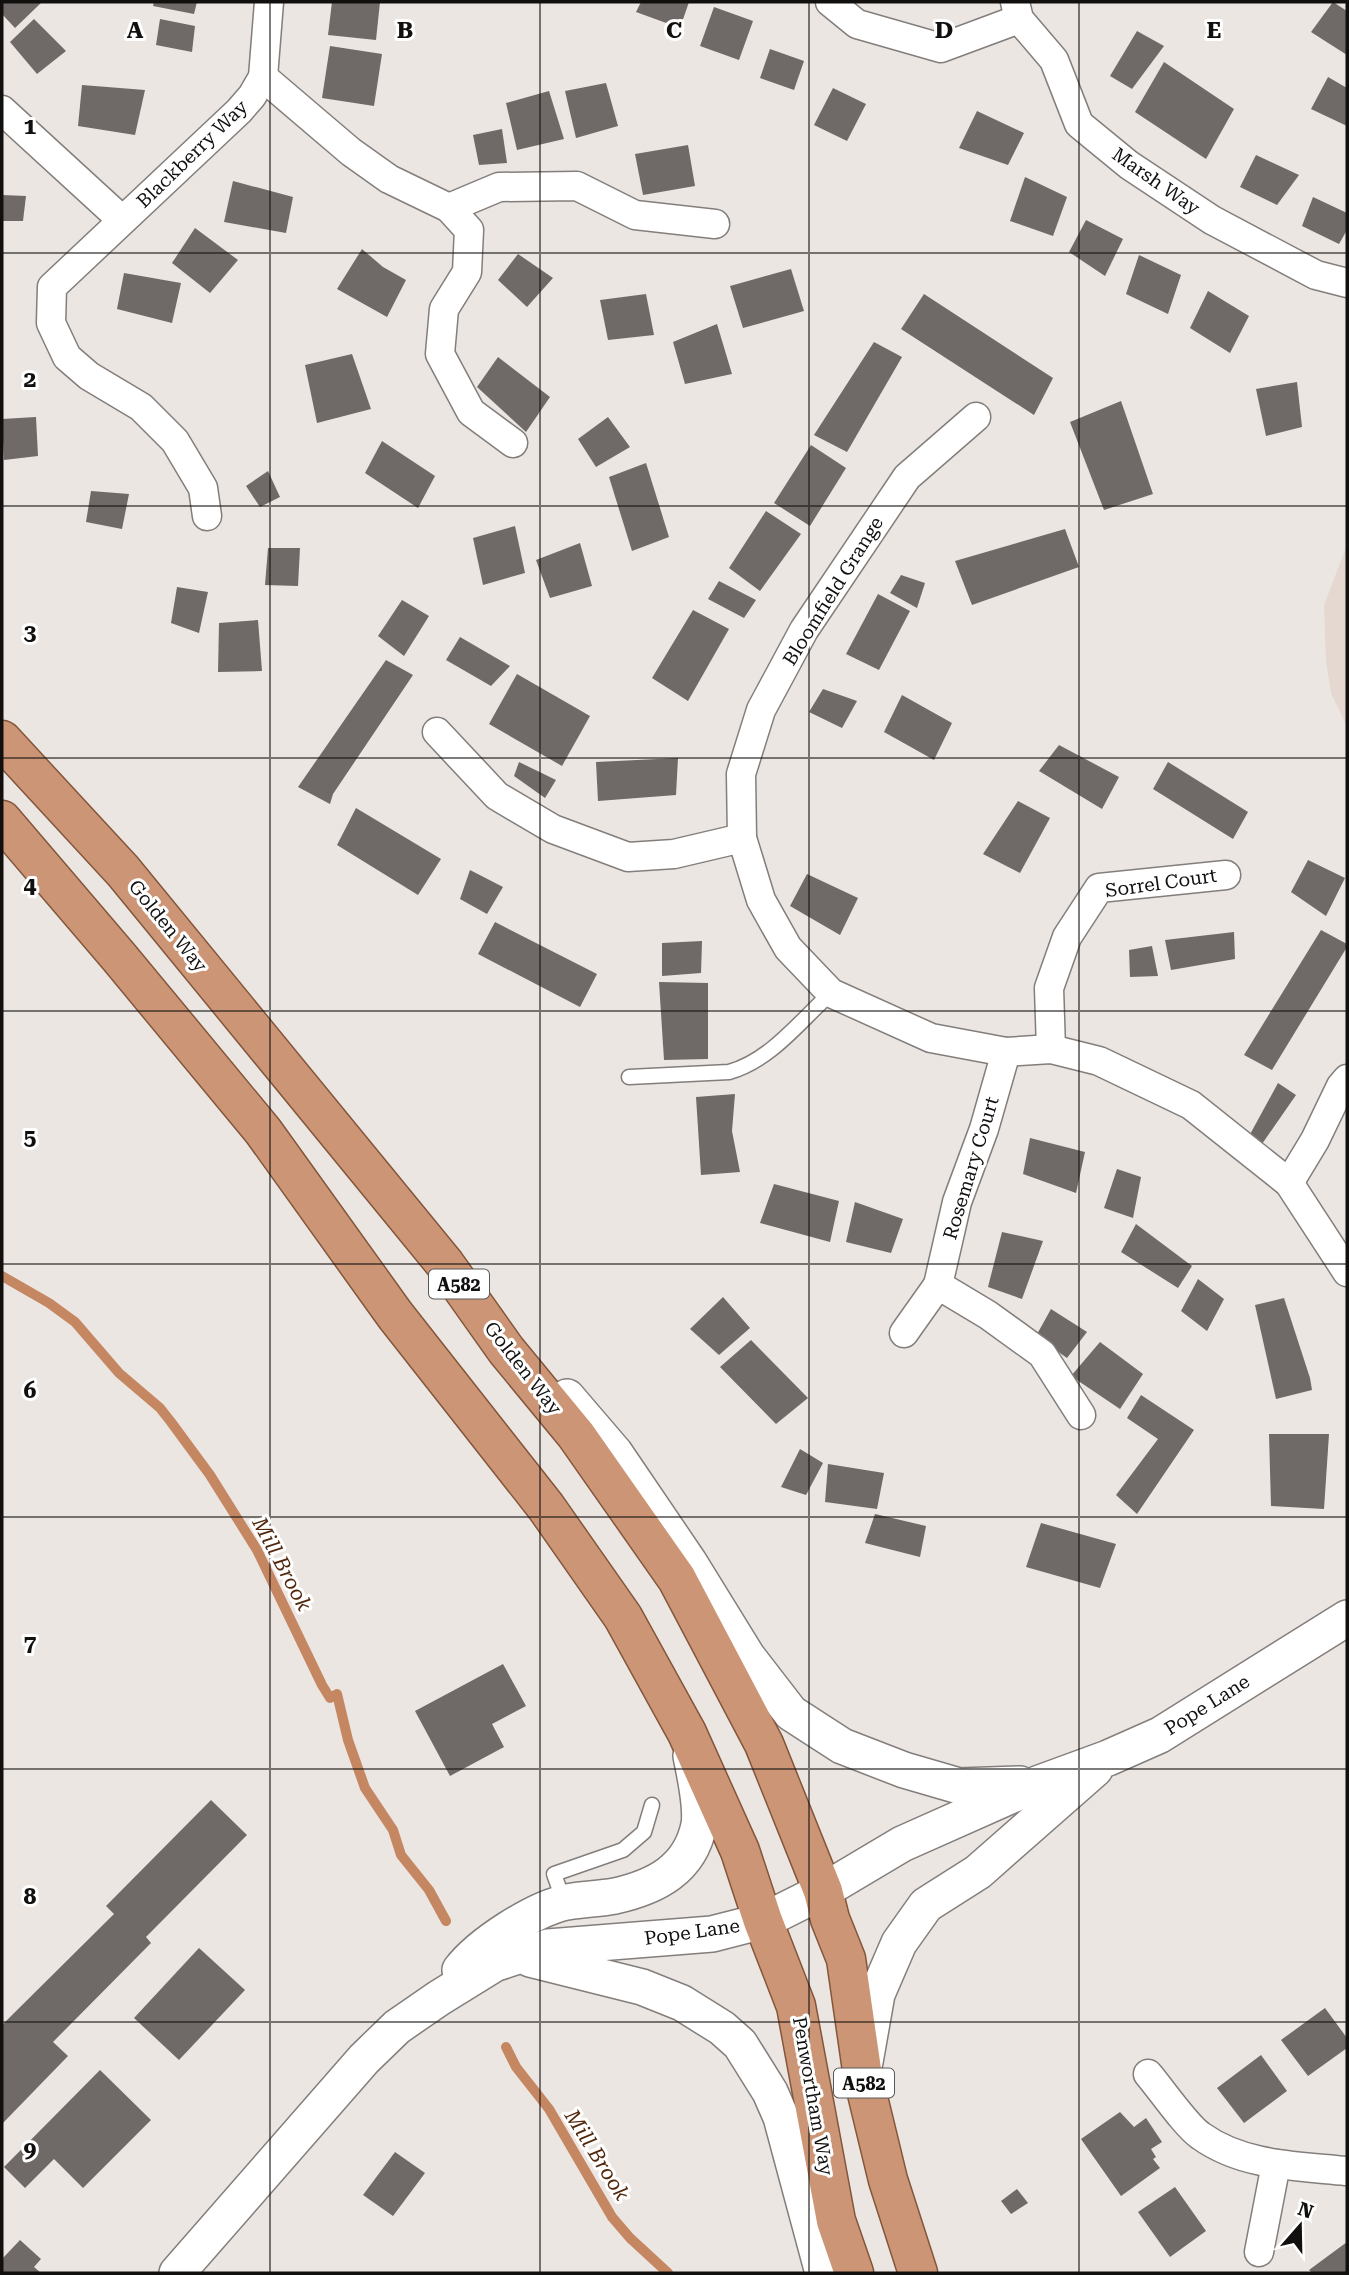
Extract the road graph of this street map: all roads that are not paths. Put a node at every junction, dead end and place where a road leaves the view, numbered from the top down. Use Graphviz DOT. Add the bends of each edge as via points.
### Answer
graph roads {
  1 [pos="269,2"];
  2 [pos="830,2"];
  3 [pos="1017,10"];
  4 [pos="263,77"];
  5 [pos="2,110"];
  6 [pos="449,208"];
  7 [pos="122,220"];
  8 [pos="715,224"];
  9 [pos="1347,283"];
  10 [pos="976,417"];
  11 [pos="513,443"];
  12 [pos="207,516"];
  13 [pos="437,732"];
  14 [pos="2,740"];
  15 [pos="2,820"];
  16 [pos="743,838"];
  17 [pos="1226,875"];
  18 [pos="831,993"];
  19 [pos="1051,1049"];
  20 [pos="1006,1052"];
  21 [pos="629,1077"];
  22 [pos="1347,1079"];
  23 [pos="1289,1182"];
  24 [pos="1347,1272"];
  25 [pos="938,1285"];
  26 [pos="904,1333"];
  27 [pos="506,1350"];
  28 [pos="1081,1415"];
  29 [pos="1347,1618"];
  30 [pos="687,1733"];
  31 [pos="1108,1758"];
  32 [pos="1037,1784"];
  33 [pos="652,1805"];
  34 [pos="823,1891"];
  35 [pos="564,1902"];
  36 [pos="764,1921"];
  37 [pos="518,1956"];
  38 [pos="439,1998"];
  39 [pos="1148,2074"];
  40 [pos="863,2077"];
  41 [pos="1276,2165"];
  42 [pos="1347,2171"];
  43 [pos="1259,2252"];
  44 [pos="177,2273"];
  45 [pos="823,2273"];
  46 [pos="854,2273"];
  47 [pos="918,2273"];
  1 -- 4 [label="street, Blackberry Way"];
  2 -- 3 [label="street, Marsh Way" via="857,24 941,48"];
  3 -- 9 [label="street, Marsh Way" via="1054,60 1079,124 1129,165 1212,220 1316,275"];
  4 -- 6 [label="street" via="389,179"];
  4 -- 7 [label="street, Blackberry Way" via="239,111"];
  5 -- 7 [label="street, Blackberry Way"];
  6 -- 8 [label="street" via="499,187 577,186 635,215"];
  6 -- 11 [label="street" via="469,230 467,272 444,309 440,354 471,412"];
  7 -- 12 [label="street, Blackberry Way" via="52,287 51,323 67,357 141,407 175,441 203,488"];
  10 -- 16 [label="street, Bloomfield Grange" via="907,477 804,630 761,710 741,774"];
  13 -- 16 [label="street" via="497,796 553,829 628,857 674,854"];
  14 -- 27 [label="highway, Golden Way / A582" via="132,881 445,1264"];
  15 -- 30 [label="highway, A582" via="263,1131 395,1315 546,1507 624,1617"];
  16 -- 18 [label="street, Bloomfield Grange" via="761,900 788,948"];
  17 -- 19 [label="street, Sorrel Court" via="1099,888 1068,937 1049,988"];
  18 -- 20 [label="street, Bloomfield Grange" via="931,1038"];
  18 -- 21 [label="lane" via="760,1059 744,1068"];
  19 -- 20 [label="street, Bloomfield Grange"];
  19 -- 23 [label="street, Bloomfield Grange" via="1099,1061 1191,1105"];
  20 -- 25 [label="street, Rosemary Court" via="957,1202"];
  22 -- 23 [label="street"];
  23 -- 24 [label="street, Bloomfield Grange"];
  25 -- 26 [label="street, Rosemary Court"];
  25 -- 28 [label="street" via="1042,1354"];
  27 -- 32 [label="street" via="568,1398 615,1453 747,1656 791,1713 842,1746 904,1770 960,1786"];
  27 -- 34 [label="highway, Golden Way / A582" via="576,1435 677,1579 764,1744"];
  29 -- 31 [label="street, Pope Lane" via="1160,1735"];
  30 -- 35 [label="street" via="699,1824 686,1858 664,1880 616,1896"];
  30 -- 36 [label="highway, A582" via="740,1852"];
  31 -- 32 [label="street, Pope Lane"];
  31 -- 40 [label="street" via="978,1872 926,1905 899,1942 877,1994"];
  32 -- 34 [label="street, Pope Lane" via="902,1844"];
  33 -- 35 [label="lane" via="644,1832 623,1850 554,1874"];
  34 -- 36 [label="street, Pope Lane"];
  34 -- 40 [label="highway, A582" via="845,1959"];
  35 -- 38 [label="street" via="496,1937 468,1959"];
  36 -- 37 [label="street, Pope Lane" via="712,1934 548,1947"];
  36 -- 46 [label="highway, Penwortham Way / A582" via="796,2006 836,2221"];
  37 -- 38 [label="street, Pope Lane" via="494,1964"];
  37 -- 45 [label="street" via="642,1987 682,2003 740,2044 780,2117"];
  38 -- 44 [label="street, Pope Lane" via="397,2027 364,2059"];
  39 -- 41 [label="street" via="1199,2135 1237,2154"];
  40 -- 47 [label="highway, A582" via="888,2180"];
  41 -- 42 [label="street"];
  41 -- 43 [label="street"];
}
